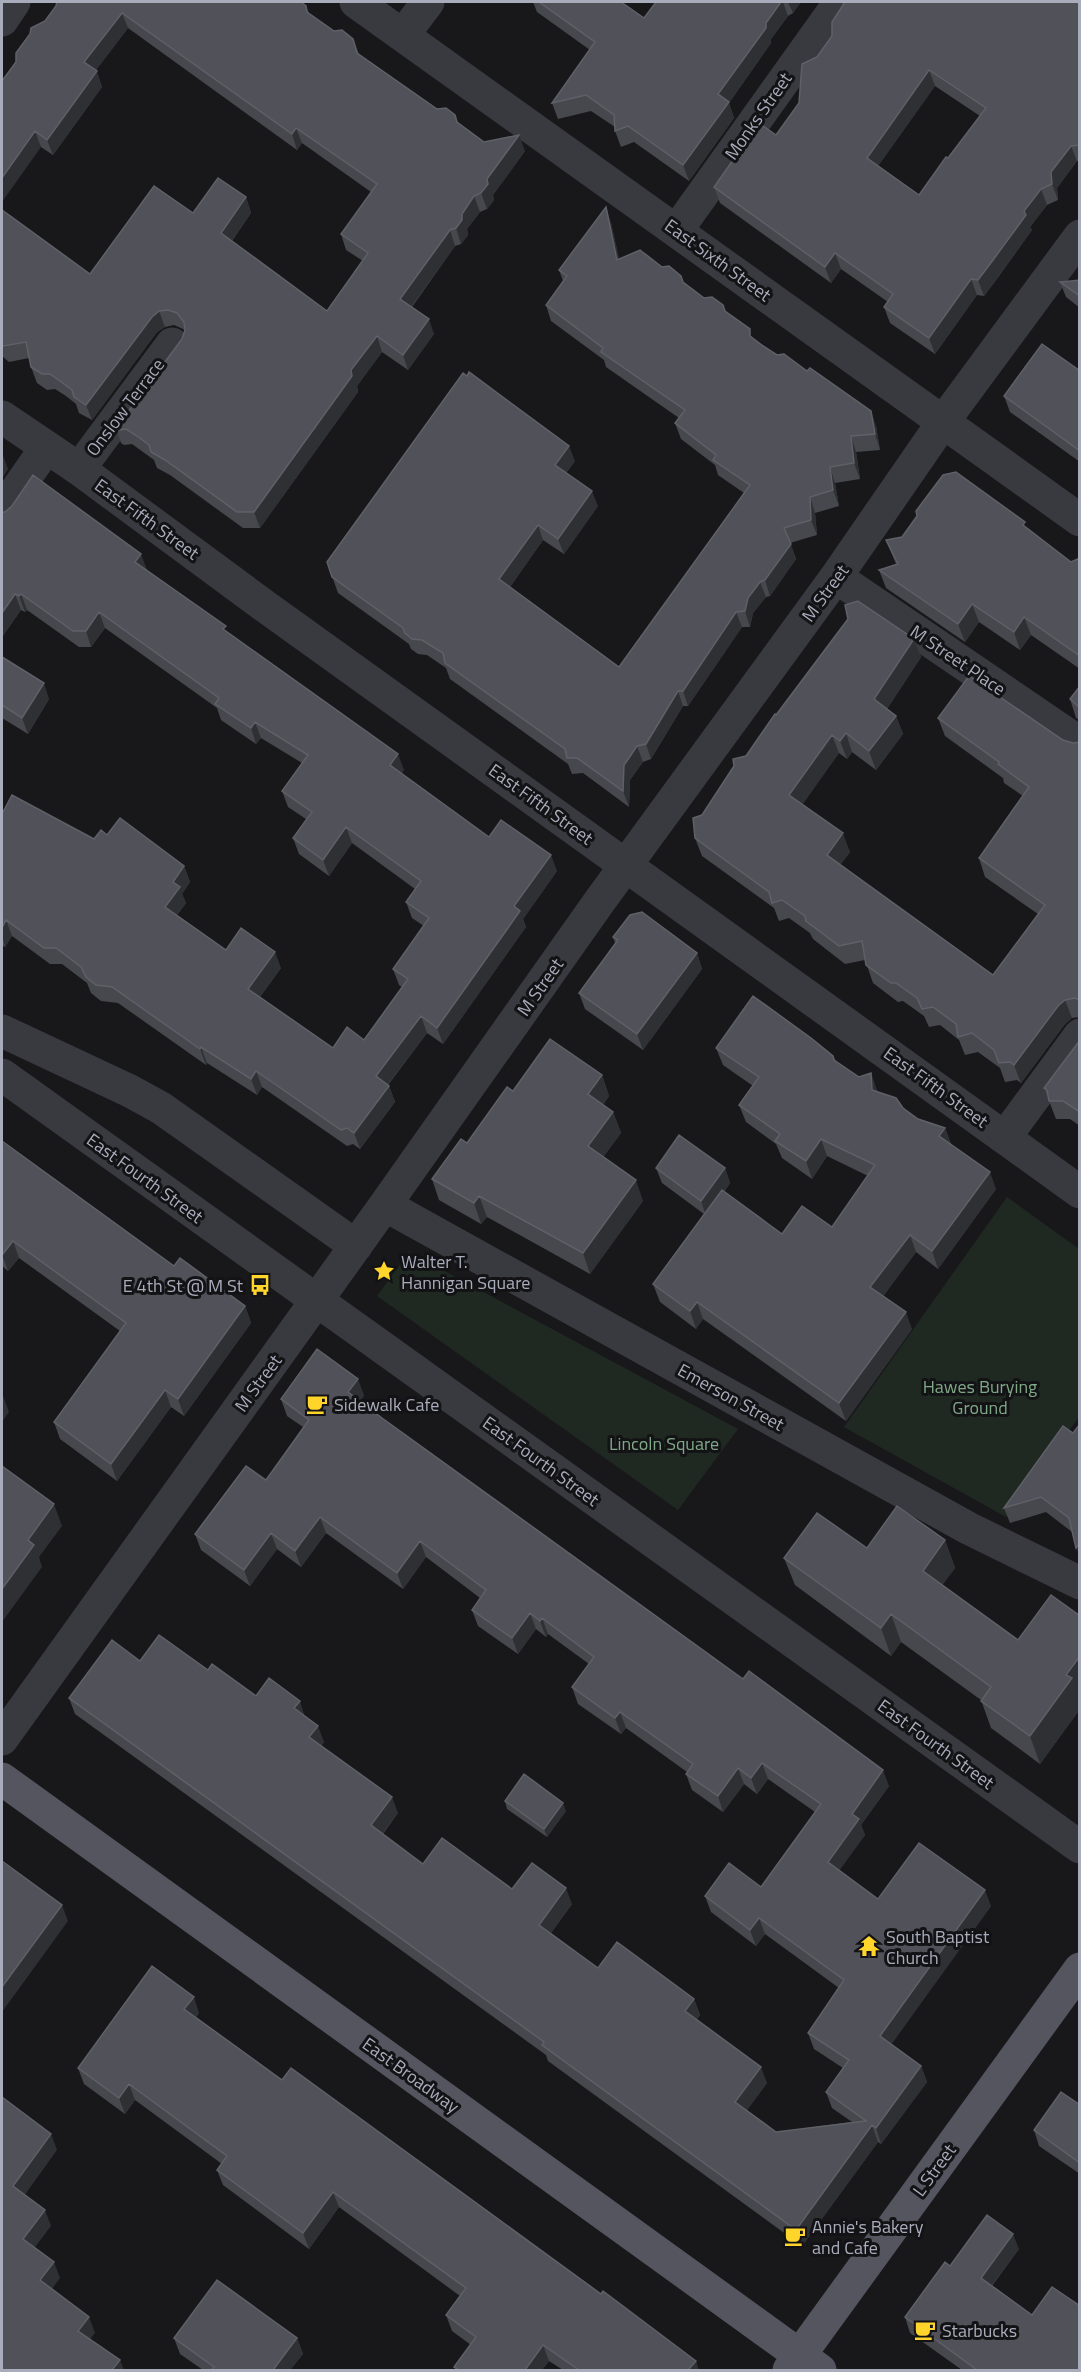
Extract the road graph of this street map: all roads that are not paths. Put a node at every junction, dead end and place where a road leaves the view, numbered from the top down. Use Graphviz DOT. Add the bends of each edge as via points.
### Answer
graph roads {
  1 [pos="14,2"];
  2 [pos="357,2"];
  3 [pos="428,2"];
  4 [pos="840,2"];
  5 [pos="2,20"];
  6 [pos="404,35"];
  7 [pos="676,230"];
  8 [pos="1080,236"];
  9 [pos="172,344"];
  10 [pos="2,417"];
  11 [pos="943,422"];
  12 [pos="46,448"];
  13 [pos="79,469"];
  14 [pos="2,511"];
  15 [pos="1080,520"];
  16 [pos="836,577"];
  17 [pos="1080,743"];
  18 [pos="626,865"];
  19 [pos="2,1031"];
  20 [pos="1080,1035"];
  21 [pos="2,1075"];
  22 [pos="1005,1137"];
  23 [pos="1080,1192"];
  24 [pos="385,1205"];
  25 [pos="356,1246"];
  26 [pos="316,1301"];
  27 [pos="1080,1583"];
  28 [pos="2,1739"];
  29 [pos="2,1779"];
  30 [pos="1080,1847"];
  31 [pos="1080,1969"];
  32 [pos="803,2366"];
  1 -- 5 [label="street"];
  2 -- 6 [label="street, East Sixth Street"];
  3 -- 6 [label="street"];
  4 -- 7 [label="street, Monks Street"];
  6 -- 7 [label="street, East Sixth Street"];
  7 -- 11 [label="street, East Sixth Street"];
  8 -- 11 [label="street, M Street"];
  9 -- 13 [label="street, Onslow Terrace"];
  10 -- 12 [label="street, East Fifth Street"];
  11 -- 15 [label="street, East Sixth Street"];
  11 -- 16 [label="street, M Street"];
  12 -- 13 [label="street, East Fifth Street"];
  12 -- 14 [label="street"];
  13 -- 18 [label="street, East Fifth Street"];
  16 -- 17 [label="street, M Street Place"];
  16 -- 18 [label="street, M Street"];
  18 -- 22 [label="street, East Fifth Street"];
  18 -- 24 [label="street, M Street"];
  19 -- 25 [label="street" via="161,1108"];
  20 -- 22 [label="street"];
  21 -- 26 [label="street, East Fourth Street"];
  22 -- 23 [label="street, East Fifth Street"];
  24 -- 25 [label="street, M Street"];
  24 -- 27 [label="street, Emerson Street" via="968,1528"];
  25 -- 26 [label="street, M Street"];
  26 -- 28 [label="street, M Street"];
  26 -- 30 [label="street, East Fourth Street"];
  29 -- 32 [label="main road, East Broadway"];
  31 -- 32 [label="main road, L Street"];
}
